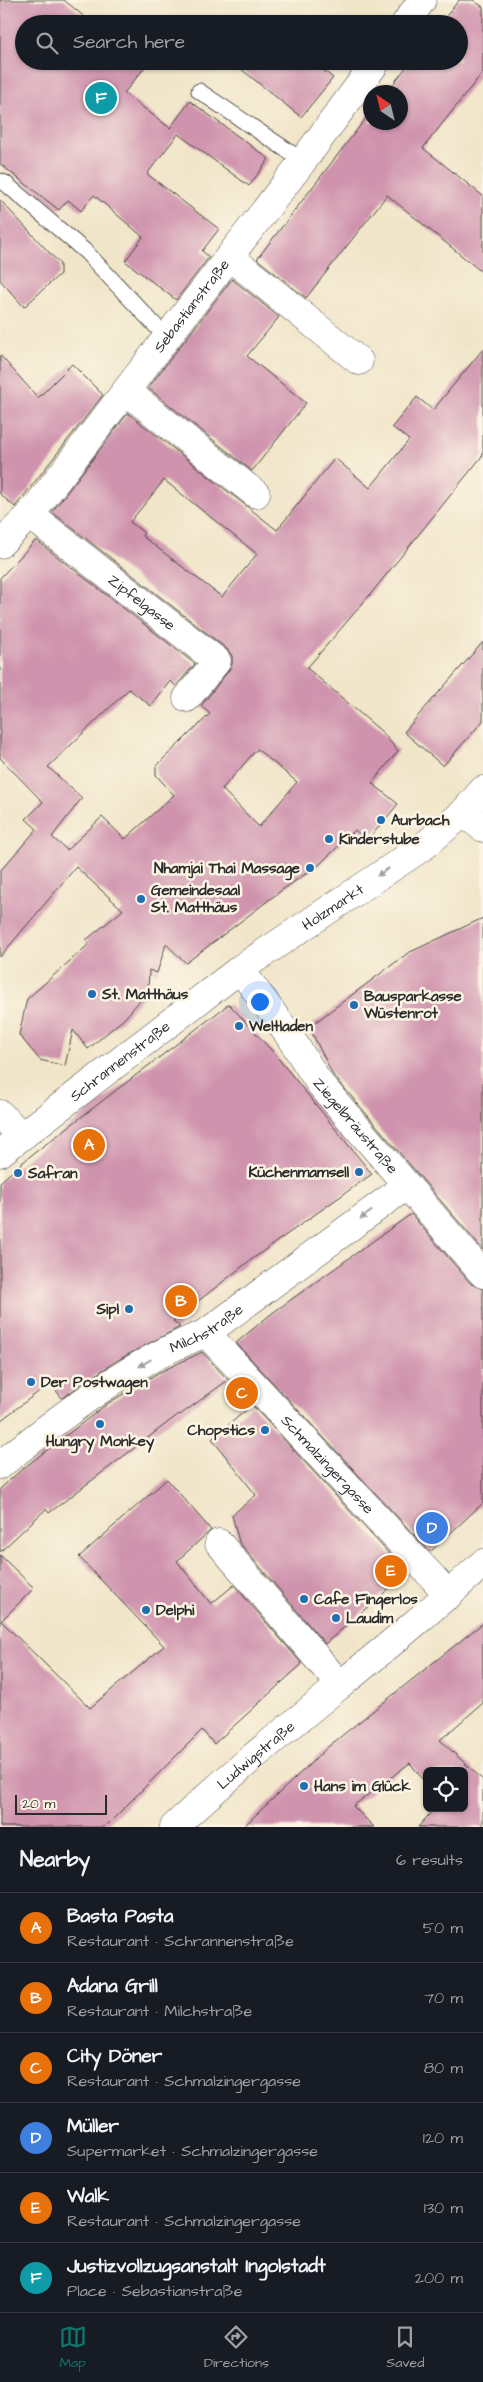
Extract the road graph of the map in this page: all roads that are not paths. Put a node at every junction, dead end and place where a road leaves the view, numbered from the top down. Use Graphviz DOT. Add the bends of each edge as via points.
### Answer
graph roads {
  1 [pos="422,0"];
  2 [pos="411,15"];
  3 [pos="370,70"];
  4 [pos="199,91"];
  5 [pos="303,162"];
  6 [pos="0,181"];
  7 [pos="230,257"];
  8 [pos="167,338"];
  9 [pos="359,360"];
  10 [pos="126,391"];
  11 [pos="256,494"];
  12 [pos="30,515"];
  13 [pos="0,544"];
  14 [pos="187,698"];
  15 [pos="483,790"];
  16 [pos="473,821"];
  17 [pos="240,969"];
  18 [pos="0,1114"];
  19 [pos="22,1136"];
  20 [pos="0,1153"];
  21 [pos="410,1191"];
  22 [pos="483,1274"];
  23 [pos="212,1340"];
  24 [pos="0,1464"];
  25 [pos="219,1543"];
  26 [pos="483,1563"];
  27 [pos="449,1594"];
  28 [pos="340,1685"];
  29 [pos="178,1826"];
  1 -- 2 [label="street"];
  3 -- 5 [label="street, Sebastianstraße"];
  4 -- 5 [label="lane"];
  5 -- 7 [label="street, Sebastianstraße"];
  6 -- 8 [label="lane" via="86,252"];
  7 -- 8 [label="street, Sebastianstraße"];
  7 -- 9 [label="street"];
  8 -- 10 [label="street, Sebastianstraße"];
  10 -- 11 [label="street"];
  10 -- 12 [label="street, Sebastianstraße"];
  12 -- 13 [label="street, Sebastianstraße"];
  12 -- 14 [label="street, Zipfelgasse" via="217,661"];
  15 -- 16 [label="street, Holzmarkt"];
  16 -- 17 [label="street, Holzmarkt, one-way" via="424,846"];
  17 -- 19 [label="street, Schrannenstraße"];
  17 -- 21 [label="street, Ziegelbräustraße" via="320,1084"];
  18 -- 19 [label="street"];
  19 -- 20 [label="street, Schrannenstraße"];
  21 -- 22 [label="street, Ziegelbräustraße"];
  21 -- 23 [label="street, Milchstraße, one-way"];
  23 -- 24 [label="street, Milchstraße, one-way" via="175,1345 75,1406"];
  23 -- 27 [label="street, Schmalzingergasse"];
  25 -- 28 [label="street"];
  26 -- 27 [label="street, Ludwigstraße"];
  27 -- 28 [label="street, Ludwigstraße"];
  28 -- 29 [label="street, Ludwigstraße"];
}
